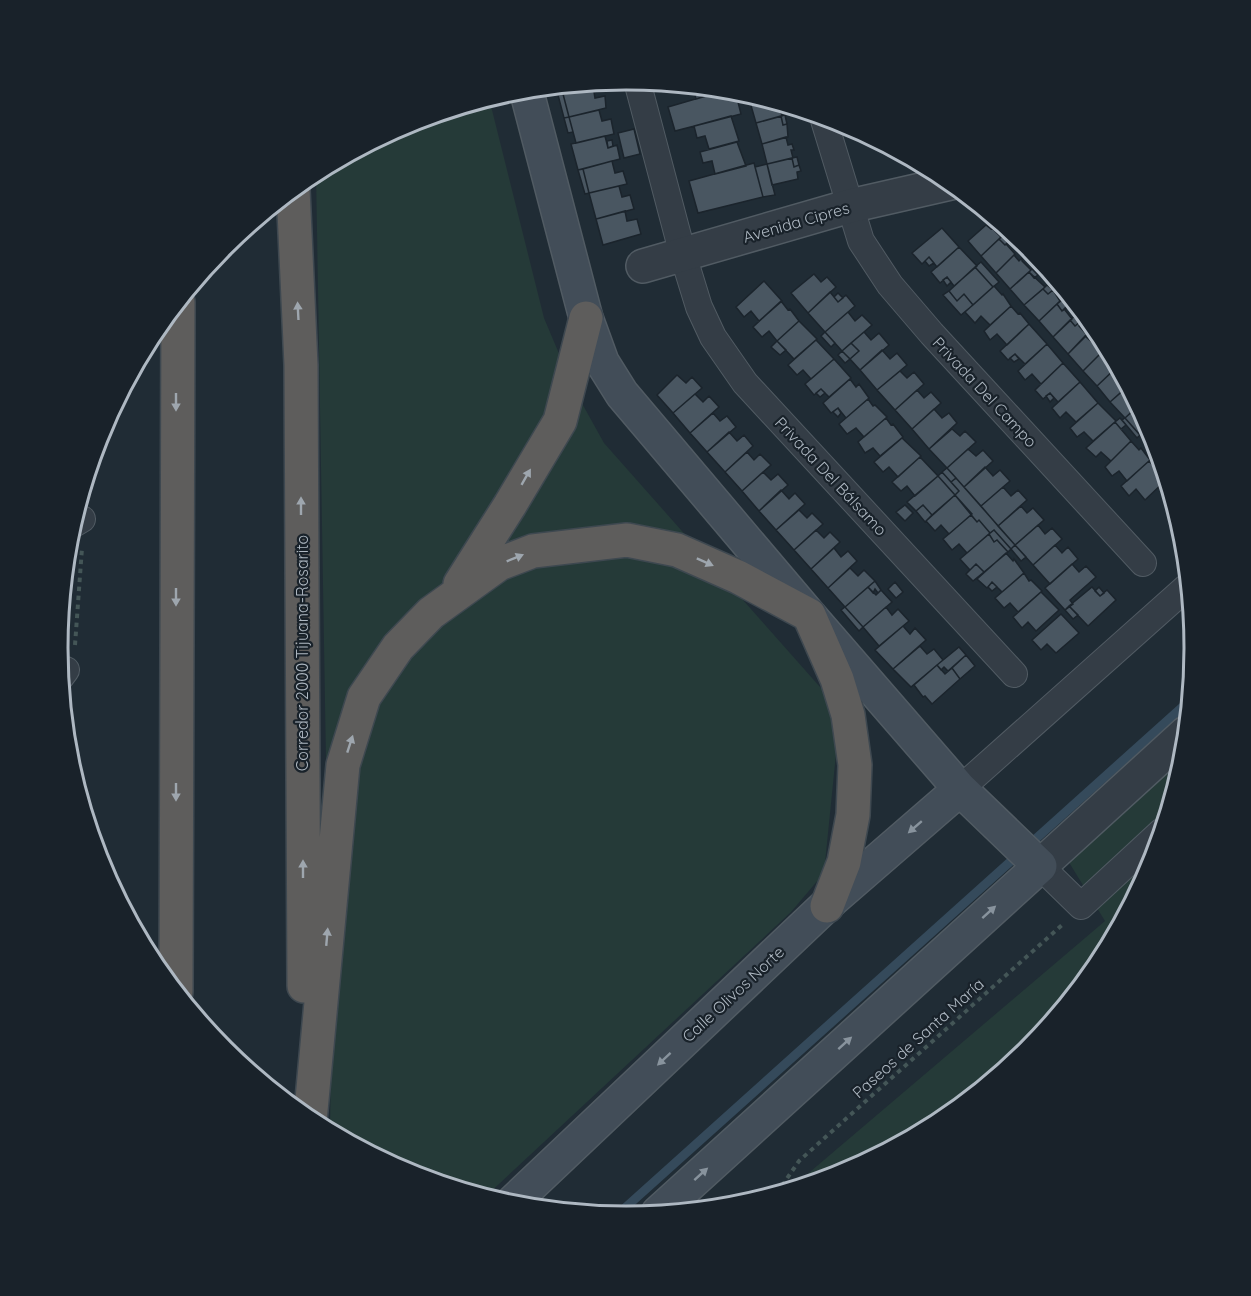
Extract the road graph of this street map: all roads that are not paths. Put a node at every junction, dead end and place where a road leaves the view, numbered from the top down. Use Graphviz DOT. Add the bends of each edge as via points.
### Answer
graph roads {
  1 [pos="639,90"];
  2 [pos="529,99"];
  3 [pos="826,127"];
  4 [pos="939,186"];
  5 [pos="293,200"];
  6 [pos="850,206"];
  7 [pos="683,255"];
  8 [pos="643,266"];
  9 [pos="178,316"];
  10 [pos="586,318"];
  11 [pos="170,327"];
  12 [pos="176,370"];
  13 [pos="1143,563"];
  14 [pos="1180,593"];
  15 [pos="451,598"];
  16 [pos="809,615"];
  17 [pos="1014,674"];
  18 [pos="1176,742"];
  19 [pos="970,800"];
  20 [pos="1147,845"];
  21 [pos="1035,861"];
  22 [pos="827,906"];
  23 [pos="176,978"];
  24 [pos="305,1105"];
  25 [pos="311,1109"];
  26 [pos="520,1196"];
  27 [pos="667,1204"];
  1 -- 7 [label="street, Privada Del Bálsamo"];
  2 -- 10 [label="main road"];
  3 -- 6 [label="street, Privada Del Campo"];
  4 -- 6 [label="street, Avenida Cipres"];
  24 -- 5 [label="highway, Corredor 2000 Tijuana-Rosarito, one-way" via="301,365"];
  6 -- 7 [label="street, Avenida Cipres"];
  6 -- 13 [label="street, Privada Del Campo" via="861,241 890,285"];
  7 -- 8 [label="street, Avenida Cipres"];
  7 -- 17 [label="street, Privada Del Bálsamo" via="713,338 745,383"];
  9 -- 12 [label="highway"];
  15 -- 10 [label="highway, one-way" via="560,421"];
  10 -- 16 [label="main road" via="602,362 622,394"];
  11 -- 12 [label="highway"];
  12 -- 23 [label="highway, one-way"];
  14 -- 19 [label="street"];
  15 -- 16 [label="highway, one-way" via="499,564 533,551 627,540 677,550"];
  25 -- 15 [label="highway, one-way" via="343,765 364,697 383,667 422,622"];
  16 -- 19 [label="main road"];
  16 -- 22 [label="highway" via="840,688 855,765 853,816 844,862"];
  18 -- 21 [label="street"];
  19 -- 21 [label="main road"];
  19 -- 22 [label="main road, Calle Olivos Norte, one-way"];
  20 -- 21 [label="street" via="1082,906"];
  27 -- 21 [label="main road, one-way"];
  22 -- 26 [label="main road, Calle Olivos Norte, one-way"];
}
